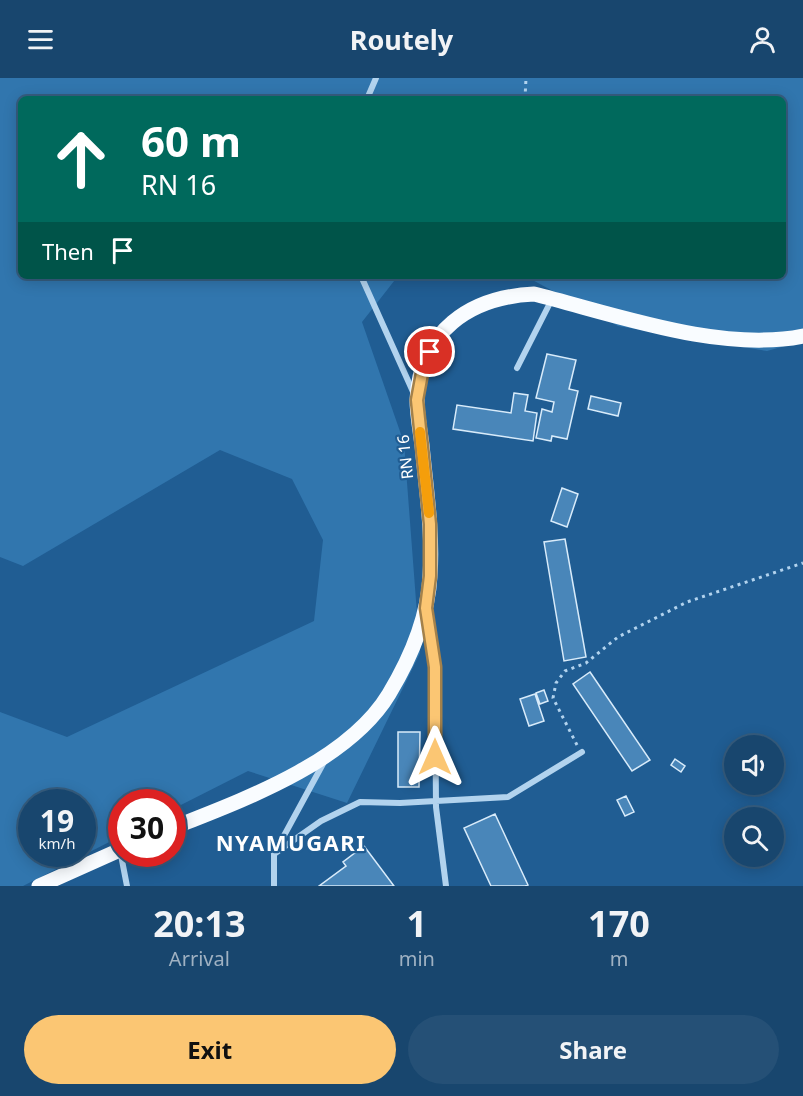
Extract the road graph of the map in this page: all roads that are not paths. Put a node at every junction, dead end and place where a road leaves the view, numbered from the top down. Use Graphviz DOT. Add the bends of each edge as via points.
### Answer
graph roads {
  1 [pos="376,78"];
  2 [pos="368,96"];
  3 [pos="362,279"];
  4 [pos="552,299"];
  5 [pos="803,336"];
  6 [pos="517,368"];
  7 [pos="417,400"];
  8 [pos="426,608"];
  9 [pos="582,752"];
  10 [pos="329,753"];
  11 [pos="436,801"];
  12 [pos="186,822"];
  13 [pos="274,854"];
  14 [pos="108,855"];
  15 [pos="124,867"];
  16 [pos="41,886"];
  17 [pos="127,886"];
  18 [pos="274,886"];
  19 [pos="446,886"];
  1 -- 2 [label="street"];
  3 -- 7 [label="street"];
  4 -- 5 [label="main road, RN 16 / RN 16" via="681,332 746,339"];
  4 -- 6 [label="street"];
  4 -- 7 [label="main road, RN 16 / RN 16" via="534,294 511,295 455,318 436,337 423,368"];
  7 -- 8 [label="main road, RN 16 / RN 16" via="430,524"];
  8 -- 10 [label="main road, RN 16 / RN 16" via="413,649 388,696 357,731"];
  8 -- 11 [label="street" via="435,667"];
  9 -- 11 [label="street" via="508,797"];
  10 -- 12 [label="main road, RN 16 / RN 16" via="273,785"];
  10 -- 13 [label="street"];
  11 -- 13 [label="street" via="360,802 321,821"];
  11 -- 19 [label="street"];
  13 -- 18 [label="street"];
  14 -- 16 [label="main road"];
  15 -- 17 [label="street"];
}
